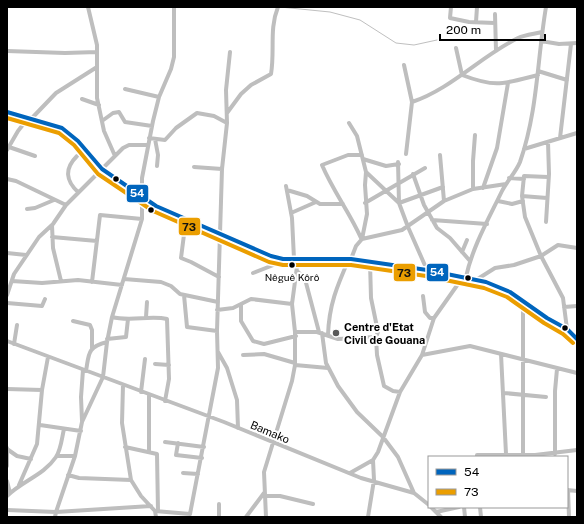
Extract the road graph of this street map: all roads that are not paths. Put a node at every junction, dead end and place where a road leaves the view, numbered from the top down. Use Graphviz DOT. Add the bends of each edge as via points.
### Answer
graph roads {
  1 [pos="88,7"];
  2 [pos="174,7"];
  3 [pos="278,7"];
  4 [pos="451,7"];
  5 [pos="477,7"];
  6 [pos="546,7"];
  7 [pos="495,14"];
  8 [pos="476,22"];
  9 [pos="495,23"];
  10 [pos="542,32"];
  11 [pos="541,41"];
  12 [pos="577,43"];
  13 [pos="571,44"];
  14 [pos="456,48"];
  15 [pos="7,51"];
  16 [pos="496,51"];
  17 [pos="97,52"];
  18 [pos="230,52"];
  19 [pos="404,65"];
  20 [pos="97,67"];
  21 [pos="538,73"];
  22 [pos="462,75"];
  23 [pos="567,80"];
  24 [pos="508,83"];
  25 [pos="126,89"];
  26 [pos="159,97"];
  27 [pos="82,99"];
  28 [pos="412,102"];
  29 [pos="99,105"];
  30 [pos="7,112"];
  31 [pos="226,113"];
  32 [pos="31,117"];
  33 [pos="102,121"];
  34 [pos="227,123"];
  35 [pos="349,123"];
  36 [pos="152,126"];
  37 [pos="577,133"];
  38 [pos="475,135"];
  39 [pos="150,138"];
  40 [pos="560,138"];
  41 [pos="155,139"];
  42 [pos="548,142"];
  43 [pos="148,145"];
  44 [pos="8,148"];
  45 [pos="524,149"];
  46 [pos="406,154"];
  47 [pos="440,155"];
  48 [pos="35,156"];
  49 [pos="76,156"];
  50 [pos="115,156"];
  51 [pos="362,157"];
  52 [pos="157,166"];
  53 [pos="194,167"];
  54 [pos="425,168"];
  55 [pos="102,169"];
  56 [pos="222,169"];
  57 [pos="366,172"];
  58 [pos="413,174"];
  59 [pos="548,177"];
  60 [pos="509,178"];
  61 [pos="7,179"];
  62 [pos="524,179"];
  63 [pos="400,181"];
  64 [pos="506,184"];
  65 [pos="443,187"];
  66 [pos="483,188"];
  67 [pos="473,189"];
  68 [pos="78,192"];
  69 [pos="386,192"];
  70 [pos="420,195"];
  71 [pos="522,196"];
  72 [pos="142,197"];
  73 [pos="547,198"];
  74 [pos="54,200"];
  75 [pos="444,201"];
  76 [pos="498,201"];
  77 [pos="523,201"];
  78 [pos="316,202"];
  79 [pos="365,203"];
  80 [pos="400,203"];
  81 [pos="343,204"];
  82 [pos="66,205"];
  83 [pos="27,209"];
  84 [pos="428,212"];
  85 [pos="291,213"];
  86 [pos="142,218"];
  87 [pos="186,219"];
  88 [pos="432,220"];
  89 [pos="546,222"];
  90 [pos="487,224"];
  91 [pos="52,225"];
  92 [pos="408,227"];
  93 [pos="221,234"];
  94 [pos="52,237"];
  95 [pos="362,239"];
  96 [pos="468,240"];
  97 [pos="97,241"];
  98 [pos="577,248"];
  99 [pos="462,252"];
  100 [pos="7,253"];
  101 [pos="26,255"];
  102 [pos="541,256"];
  103 [pos="283,259"];
  104 [pos="296,259"];
  105 [pos="350,259"];
  106 [pos="470,260"];
  107 [pos="370,262"];
  108 [pos="427,270"];
  109 [pos="297,271"];
  110 [pos="253,273"];
  111 [pos="219,277"];
  112 [pos="464,277"];
  113 [pos="124,279"];
  114 [pos="476,280"];
  115 [pos="12,281"];
  116 [pos="61,281"];
  117 [pos="92,282"];
  118 [pos="122,285"];
  119 [pos="184,295"];
  120 [pos="7,296"];
  121 [pos="423,296"];
  122 [pos="45,299"];
  123 [pos="147,302"];
  124 [pos="218,302"];
  125 [pos="523,302"];
  126 [pos="7,303"];
  127 [pos="241,304"];
  128 [pos="292,304"];
  129 [pos="577,306"];
  130 [pos="564,307"];
  131 [pos="217,310"];
  132 [pos="112,317"];
  133 [pos="146,317"];
  134 [pos="434,318"];
  135 [pos="128,319"];
  136 [pos="73,321"];
  137 [pos="17,325"];
  138 [pos="567,329"];
  139 [pos="217,331"];
  140 [pos="321,333"];
  141 [pos="295,334"];
  142 [pos="328,335"];
  143 [pos="376,337"];
  144 [pos="577,339"];
  145 [pos="107,340"];
  146 [pos="7,342"];
  147 [pos="14,344"];
  148 [pos="264,344"];
  149 [pos="92,348"];
  150 [pos="218,352"];
  151 [pos="264,354"];
  152 [pos="501,354"];
  153 [pos="243,355"];
  154 [pos="422,355"];
  155 [pos="48,357"];
  156 [pos="145,359"];
  157 [pos="523,359"];
  158 [pos="155,364"];
  159 [pos="295,364"];
  160 [pos="169,365"];
  161 [pos="328,368"];
  162 [pos="557,369"];
  163 [pos="85,371"];
  164 [pos="577,372"];
  165 [pos="103,377"];
  166 [pos="124,385"];
  167 [pos="7,389"];
  168 [pos="42,390"];
  169 [pos="141,392"];
  170 [pos="400,392"];
  171 [pos="504,393"];
  172 [pos="149,395"];
  173 [pos="523,395"];
  174 [pos="546,397"];
  175 [pos="165,401"];
  176 [pos="210,417"];
  177 [pos="82,422"];
  178 [pos="40,425"];
  179 [pos="238,428"];
  180 [pos="64,429"];
  181 [pos="80,431"];
  182 [pos="384,437"];
  183 [pos="165,442"];
  184 [pos="273,442"];
  185 [pos="178,443"];
  186 [pos="204,447"];
  187 [pos="7,448"];
  188 [pos="125,448"];
  189 [pos="577,450"];
  190 [pos="149,452"];
  191 [pos="506,454"];
  192 [pos="523,454"];
  193 [pos="555,454"];
  194 [pos="57,456"];
  195 [pos="75,456"];
  196 [pos="477,456"];
  197 [pos="202,458"];
  198 [pos="31,459"];
  199 [pos="372,460"];
  200 [pos="7,466"];
  201 [pos="183,473"];
  202 [pos="350,473"];
  203 [pos="198,474"];
  204 [pos="68,475"];
  205 [pos="131,480"];
  206 [pos="374,480"];
  207 [pos="7,481"];
  208 [pos="19,485"];
  209 [pos="568,490"];
  210 [pos="577,491"];
  211 [pos="414,493"];
  212 [pos="264,494"];
  213 [pos="8,495"];
  214 [pos="428,503"];
  215 [pos="219,504"];
  216 [pos="313,504"];
  217 [pos="151,506"];
  218 [pos="432,508"];
  219 [pos="452,508"];
  220 [pos="7,510"];
  221 [pos="25,510"];
  222 [pos="157,511"];
  223 [pos="436,512"];
  224 [pos="55,514"];
  225 [pos="190,516"];
  226 [pos="25,517"];
  227 [pos="156,517"];
  228 [pos="218,517"];
  229 [pos="246,517"];
  230 [pos="266,517"];
  231 [pos="368,517"];
  232 [pos="441,517"];
  233 [pos="570,517"];
  1 -- 17 [label="street"];
  2 -- 26 [label="street" via="174,57"];
  3 -- 31 [label="street" via="272,33 271,74 240,94"];
  4 -- 8 [label="street" via="450,18"];
  5 -- 8 [label="street"];
  6 -- 10 [label="street"];
  7 -- 9 [label="street"];
  8 -- 9 [label="street"];
  9 -- 16 [label="street"];
  10 -- 11 [label="street"];
  10 -- 16 [label="street" via="519,38"];
  11 -- 13 [label="street"];
  11 -- 21 [label="street"];
  12 -- 13 [label="street"];
  13 -- 23 [label="street"];
  14 -- 22 [label="street"];
  15 -- 17 [label="street"];
  16 -- 22 [label="street"];
  17 -- 20 [label="street"];
  18 -- 31 [label="street"];
  19 -- 28 [label="street"];
  20 -- 29 [label="street"];
  20 -- 32 [label="street" via="56,93"];
  21 -- 23 [label="street"];
  21 -- 24 [label="street"];
  21 -- 45 [label="street" via="536,99"];
  22 -- 24 [label="street" via="484,83"];
  22 -- 28 [label="street"];
  23 -- 40 [label="street"];
  24 -- 66 [label="street" via="497,148"];
  25 -- 26 [label="street"];
  26 -- 36 [label="street"];
  27 -- 29 [label="street"];
  28 -- 46 [label="street"];
  29 -- 33 [label="street"];
  30 -- 32 [label="street"];
  31 -- 34 [label="street"];
  32 -- 44 [label="street"];
  32 -- 55 [label="street" via="66,130"];
  33 -- 36 [label="street" via="119,112 125,122"];
  33 -- 50 [label="street"];
  34 -- 41 [label="street" via="214,116 197,113 176,128 168,138"];
  34 -- 56 [label="street"];
  35 -- 51 [label="street" via="357,136"];
  36 -- 39 [label="street"];
  37 -- 40 [label="street"];
  38 -- 67 [label="street"];
  39 -- 41 [label="street"];
  39 -- 43 [label="street"];
  40 -- 42 [label="street"];
  41 -- 52 [label="street"];
  42 -- 45 [label="street"];
  42 -- 59 [label="street"];
  43 -- 50 [label="street" via="126,145"];
  43 -- 72 [label="street" via="142,178"];
  44 -- 48 [label="street"];
  45 -- 60 [label="street" via="519,165"];
  47 -- 65 [label="street"];
  49 -- 68 [label="street" via="67,172 69,182"];
  50 -- 55 [label="street"];
  51 -- 57 [label="street"];
  51 -- 63 [label="street" via="386,166 398,163"];
  51 -- 81 [label="street" via="348,155 322,165"];
  53 -- 56 [label="street"];
  54 -- 58 [label="street"];
  55 -- 68 [label="street"];
  55 -- 72 [label="street"];
  56 -- 93 [label="street"];
  57 -- 69 [label="street"];
  57 -- 79 [label="street"];
  58 -- 63 [label="street"];
  58 -- 70 [label="street"];
  59 -- 62 [label="street" via="524,176"];
  59 -- 73 [label="street"];
  60 -- 62 [label="street"];
  60 -- 64 [label="street"];
  61 -- 74 [label="street" via="16,180"];
  62 -- 71 [label="street"];
  63 -- 69 [label="street"];
  63 -- 80 [label="street"];
  64 -- 66 [label="street"];
  64 -- 76 [label="street"];
  65 -- 70 [label="street"];
  65 -- 75 [label="street"];
  66 -- 67 [label="street"];
  67 -- 75 [label="street"];
  68 -- 82 [label="street"];
  69 -- 79 [label="street"];
  69 -- 80 [label="street"];
  70 -- 80 [label="street"];
  70 -- 84 [label="street"];
  71 -- 73 [label="street"];
  71 -- 77 [label="street"];
  72 -- 86 [label="street"];
  72 -- 87 [label="street"];
  73 -- 89 [label="street"];
  74 -- 82 [label="street"];
  74 -- 83 [label="street"];
  75 -- 84 [label="street"];
  76 -- 77 [label="street" via="512,204"];
  76 -- 90 [label="street"];
  77 -- 102 [label="street" via="525,217"];
  78 -- 81 [label="street" via="326,205"];
  78 -- 85 [label="street"];
  78 -- 85 [label="street" via="286,188"];
  79 -- 95 [label="street"];
  80 -- 92 [label="street"];
  81 -- 95 [label="street"];
  82 -- 91 [label="street"];
  84 -- 88 [label="street"];
  84 -- 92 [label="street"];
  85 -- 104 [label="street"];
  86 -- 97 [label="street" via="100,215"];
  86 -- 113 [label="street"];
  87 -- 93 [label="street"];
  87 -- 111 [label="street" via="181,258"];
  88 -- 90 [label="street"];
  88 -- 99 [label="street" via="436,228 450,238"];
  90 -- 106 [label="street"];
  91 -- 94 [label="street"];
  91 -- 101 [label="street"];
  92 -- 95 [label="street"];
  92 -- 108 [label="street"];
  93 -- 103 [label="street"];
  93 -- 111 [label="street"];
  94 -- 97 [label="street"];
  94 -- 116 [label="street"];
  95 -- 105 [label="street"];
  96 -- 99 [label="street"];
  97 -- 117 [label="street"];
  98 -- 102 [label="street" via="561,244"];
  99 -- 106 [label="street"];
  100 -- 101 [label="street"];
  101 -- 115 [label="street"];
  102 -- 114 [label="street" via="495,268"];
  102 -- 130 [label="street" via="563,298"];
  103 -- 104 [label="street"];
  103 -- 110 [label="street"];
  104 -- 105 [label="street"];
  104 -- 109 [label="street"];
  105 -- 107 [label="street"];
  105 -- 142 [label="street" via="333,296 328,318"];
  106 -- 112 [label="street"];
  107 -- 108 [label="street"];
  107 -- 143 [label="street" via="369,280 378,332"];
  108 -- 112 [label="street"];
  109 -- 128 [label="street"];
  109 -- 140 [label="street" via="305,279"];
  111 -- 124 [label="street"];
  112 -- 114 [label="street"];
  112 -- 134 [label="street"];
  113 -- 118 [label="street"];
  113 -- 119 [label="street" via="165,283 176,293"];
  114 -- 125 [label="street" via="496,286"];
  115 -- 116 [label="street"];
  115 -- 120 [label="street"];
  116 -- 117 [label="street"];
  117 -- 118 [label="street"];
  118 -- 132 [label="street"];
  119 -- 124 [label="street"];
  119 -- 139 [label="street" via="188,327"];
  121 -- 134 [label="street" via="425,312 430,318"];
  122 -- 126 [label="street" via="42,306"];
  123 -- 133 [label="street"];
  124 -- 131 [label="street"];
  125 -- 138 [label="street"];
  125 -- 157 [label="street"];
  127 -- 128 [label="street" via="251,298"];
  127 -- 131 [label="street"];
  127 -- 148 [label="street" via="242,321 253,341"];
  128 -- 141 [label="street"];
  129 -- 130 [label="street"];
  130 -- 138 [label="street"];
  131 -- 139 [label="street"];
  132 -- 135 [label="street"];
  132 -- 145 [label="street"];
  133 -- 135 [label="street"];
  133 -- 160 [label="street" via="167,319"];
  134 -- 154 [label="street"];
  135 -- 145 [label="street" via="126,337"];
  136 -- 149 [label="street" via="90,325"];
  137 -- 147 [label="street"];
  138 -- 144 [label="street"];
  139 -- 150 [label="street"];
  140 -- 141 [label="street"];
  140 -- 142 [label="street"];
  140 -- 161 [label="street"];
  141 -- 148 [label="street"];
  141 -- 159 [label="street"];
  142 -- 143 [label="street" via="338,339"];
  143 -- 170 [label="street" via="384,386"];
  145 -- 149 [label="street"];
  145 -- 165 [label="street"];
  146 -- 147 [label="street, Bamako"];
  147 -- 155 [label="street, Bamako"];
  148 -- 151 [label="street"];
  149 -- 163 [label="street"];
  150 -- 176 [label="street"];
  150 -- 179 [label="street" via="227,368 236,400"];
  151 -- 153 [label="street"];
  151 -- 159 [label="street"];
  152 -- 154 [label="street" via="470,346"];
  152 -- 157 [label="street"];
  152 -- 171 [label="street"];
  154 -- 170 [label="street"];
  155 -- 163 [label="street, Bamako"];
  155 -- 168 [label="street"];
  156 -- 169 [label="street"];
  157 -- 162 [label="street"];
  157 -- 173 [label="street"];
  158 -- 160 [label="street"];
  159 -- 161 [label="street"];
  159 -- 184 [label="street"];
  160 -- 175 [label="street"];
  161 -- 182 [label="street" via="357,412"];
  162 -- 164 [label="street"];
  162 -- 193 [label="street"];
  163 -- 165 [label="street, Bamako"];
  163 -- 177 [label="street" via="81,397"];
  165 -- 166 [label="street, Bamako"];
  165 -- 177 [label="street"];
  166 -- 169 [label="street, Bamako"];
  166 -- 188 [label="street" via="122,423"];
  167 -- 168 [label="street"];
  168 -- 178 [label="street"];
  169 -- 172 [label="street, Bamako"];
  170 -- 182 [label="street"];
  171 -- 173 [label="street"];
  171 -- 191 [label="street"];
  172 -- 175 [label="street, Bamako"];
  172 -- 190 [label="street"];
  173 -- 174 [label="street"];
  173 -- 192 [label="street"];
  175 -- 176 [label="street, Bamako"];
  176 -- 179 [label="street, Bamako"];
  176 -- 186 [label="street"];
  177 -- 181 [label="street"];
  178 -- 180 [label="street"];
  178 -- 198 [label="street"];
  179 -- 184 [label="street, Bamako"];
  180 -- 181 [label="street"];
  180 -- 194 [label="street"];
  181 -- 195 [label="street"];
  182 -- 199 [label="street"];
  182 -- 211 [label="street" via="398,457"];
  183 -- 185 [label="street"];
  184 -- 202 [label="street, Bamako"];
  184 -- 212 [label="street" via="264,472"];
  185 -- 186 [label="street"];
  185 -- 197 [label="street" via="176,456"];
  186 -- 197 [label="street"];
  187 -- 198 [label="street" via="17,456"];
  187 -- 200 [label="street"];
  188 -- 190 [label="street"];
  188 -- 205 [label="street"];
  189 -- 193 [label="street"];
  190 -- 222 [label="street" via="158,455"];
  191 -- 192 [label="street"];
  191 -- 196 [label="street"];
  192 -- 193 [label="street"];
  194 -- 195 [label="street"];
  194 -- 208 [label="street" via="39,474"];
  195 -- 204 [label="street"];
  197 -- 203 [label="street"];
  198 -- 208 [label="street"];
  199 -- 202 [label="street"];
  199 -- 206 [label="street"];
  201 -- 203 [label="street"];
  202 -- 206 [label="street, Bamako"];
  203 -- 225 [label="street"];
  204 -- 205 [label="street" via="79,478"];
  204 -- 224 [label="street"];
  205 -- 217 [label="street"];
  206 -- 211 [label="street, Bamako"];
  206 -- 231 [label="street"];
  207 -- 213 [label="street"];
  208 -- 213 [label="street"];
  209 -- 210 [label="street"];
  209 -- 233 [label="street"];
  211 -- 214 [label="street, Bamako"];
  212 -- 216 [label="street"];
  212 -- 229 [label="street"];
  212 -- 230 [label="street"];
  215 -- 228 [label="street"];
  217 -- 222 [label="street"];
  217 -- 224 [label="street"];
  218 -- 223 [label="street"];
  219 -- 223 [label="street"];
  220 -- 221 [label="street"];
  221 -- 224 [label="street"];
  221 -- 226 [label="street"];
  222 -- 225 [label="street"];
  222 -- 227 [label="street"];
  223 -- 232 [label="street"];
}
